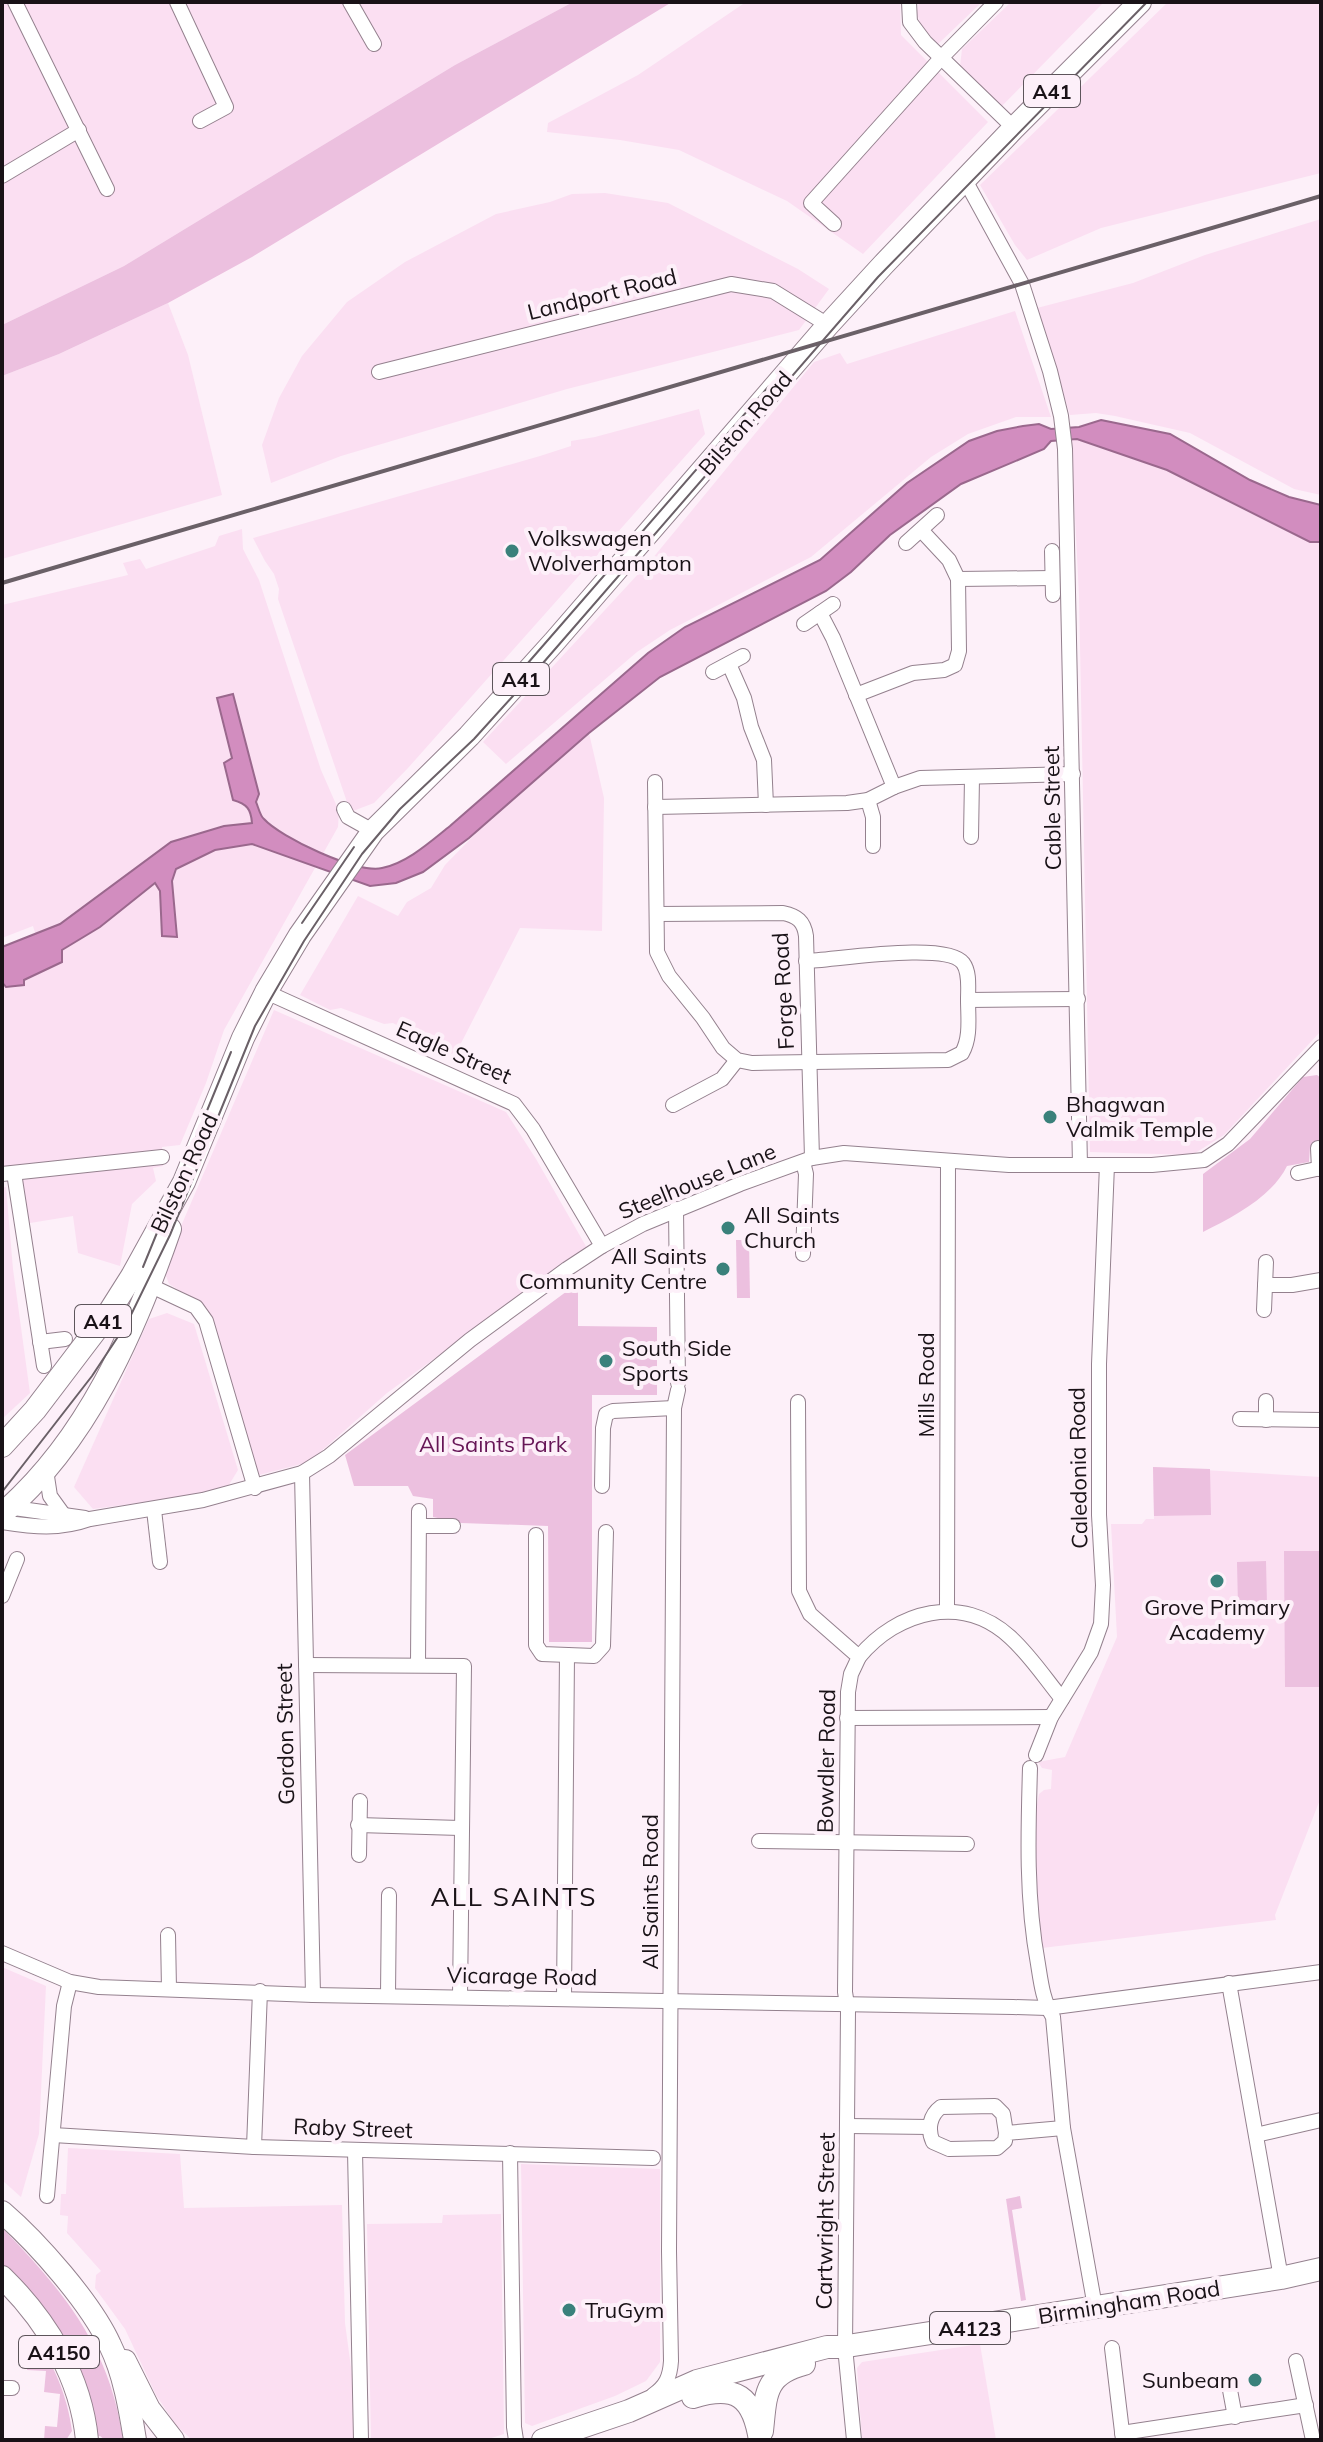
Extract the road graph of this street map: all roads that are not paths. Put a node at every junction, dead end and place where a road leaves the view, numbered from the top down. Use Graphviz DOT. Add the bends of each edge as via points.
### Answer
graph roads {
  1 [pos="15,2"];
  2 [pos="177,2"];
  3 [pos="350,2"];
  4 [pos="909,2"];
  5 [pos="996,2"];
  6 [pos="1140,2"];
  7 [pos="374,44"];
  8 [pos="942,57"];
  9 [pos="200,121"];
  10 [pos="1014,128"];
  11 [pos="79,130"];
  12 [pos="2,176"];
  13 [pos="965,180"];
  14 [pos="107,189"];
  15 [pos="834,224"];
  16 [pos="828,325"];
  17 [pos="379,372"];
  18 [pos="937,515"];
  19 [pos="921,530"];
  20 [pos="906,543"];
  21 [pos="1052,551"];
  22 [pos="1052,578"];
  23 [pos="958,579"];
  24 [pos="1053,595"];
  25 [pos="833,604"];
  26 [pos="820,613"];
  27 [pos="804,624"];
  28 [pos="743,656"];
  29 [pos="729,664"];
  30 [pos="713,672"];
  31 [pos="856,695"];
  32 [pos="1073,774"];
  33 [pos="972,778"];
  34 [pos="655,782"];
  35 [pos="894,787"];
  36 [pos="868,800"];
  37 [pos="766,805"];
  38 [pos="655,807"];
  39 [pos="344,809"];
  40 [pos="373,831"];
  41 [pos="971,837"];
  42 [pos="873,846"];
  43 [pos="657,914"];
  44 [pos="806,961"];
  45 [pos="266,992"];
  46 [pos="1078,999"];
  47 [pos="968,1000"];
  48 [pos="1318,1056"];
  49 [pos="737,1060"];
  50 [pos="808,1063"];
  51 [pos="673,1105"];
  52 [pos="1318,1148"];
  53 [pos="162,1157"];
  54 [pos="808,1160"];
  55 [pos="948,1161"];
  56 [pos="1080,1165"];
  57 [pos="1107,1165"];
  58 [pos="1320,1168"];
  59 [pos="1298,1173"];
  60 [pos="8,1174"];
  61 [pos="184,1182"];
  62 [pos="676,1209"];
  63 [pos="602,1246"];
  64 [pos="803,1254"];
  65 [pos="1266,1262"];
  66 [pos="1321,1280"];
  67 [pos="149,1285"];
  68 [pos="1265,1285"];
  69 [pos="1264,1310"];
  70 [pos="65,1339"];
  71 [pos="40,1342"];
  72 [pos="44,1366"];
  73 [pos="1266,1401"];
  74 [pos="798,1402"];
  75 [pos="674,1408"];
  76 [pos="1240,1419"];
  77 [pos="1266,1420"];
  78 [pos="1321,1420"];
  79 [pos="5,1442"];
  80 [pos="46,1470"];
  81 [pos="302,1473"];
  82 [pos="602,1486"];
  83 [pos="255,1488"];
  84 [pos="154,1510"];
  85 [pos="4,1512"];
  86 [pos="63,1514"];
  87 [pos="90,1519"];
  88 [pos="453,1526"];
  89 [pos="606,1532"];
  90 [pos="536,1535"];
  91 [pos="17,1559"];
  92 [pos="160,1562"];
  93 [pos="2,1596"];
  94 [pos="947,1610"];
  95 [pos="567,1655"];
  96 [pos="859,1657"];
  97 [pos="306,1665"];
  98 [pos="418,1665"];
  99 [pos="1062,1699"];
  100 [pos="1051,1717"];
  101 [pos="847,1718"];
  102 [pos="360,1801"];
  103 [pos="358,1825"];
  104 [pos="460,1828"];
  105 [pos="759,1841"];
  106 [pos="846,1842"];
  107 [pos="967,1844"];
  108 [pos="359,1855"];
  109 [pos="389,1895"];
  110 [pos="168,1935"];
  111 [pos="2,1953"];
  112 [pos="1321,1972"];
  113 [pos="70,1982"];
  114 [pos="1229,1983"];
  115 [pos="169,1989"];
  116 [pos="260,1991"];
  117 [pos="313,1995"];
  118 [pos="388,1995"];
  119 [pos="460,1997"];
  120 [pos="564,1999"];
  121 [pos="671,2000"];
  122 [pos="847,2003"];
  123 [pos="1047,2008"];
  124 [pos="1321,2120"];
  125 [pos="848,2126"];
  126 [pos="930,2127"];
  127 [pos="1063,2128"];
  128 [pos="1006,2133"];
  129 [pos="53,2135"];
  130 [pos="1256,2135"];
  131 [pos="254,2147"];
  132 [pos="355,2151"];
  133 [pos="510,2153"];
  134 [pos="653,2158"];
  135 [pos="47,2196"];
  136 [pos="2,2212"];
  137 [pos="1321,2269"];
  138 [pos="2,2277"];
  139 [pos="1281,2278"];
  140 [pos="1095,2307"];
  141 [pos="111,2345"];
  142 [pos="843,2347"];
  143 [pos="1112,2348"];
  144 [pos="671,2361"];
  145 [pos="1296,2361"];
  146 [pos="697,2381"];
  147 [pos="1230,2390"];
  148 [pos="1306,2405"];
  149 [pos="629,2411"];
  150 [pos="1235,2417"];
  151 [pos="1122,2437"];
  152 [pos="87,2440"];
  153 [pos="135,2440"];
  154 [pos="173,2440"];
  155 [pos="361,2440"];
  156 [pos="516,2440"];
  157 [pos="543,2440"];
  158 [pos="761,2440"];
  159 [pos="854,2440"];
  160 [pos="1313,2440"];
  1 -- 11 [label="street"];
  2 -- 9 [label="street" via="226,107"];
  3 -- 7 [label="street"];
  4 -- 8 [label="street" via="910,22"];
  5 -- 8 [label="street"];
  6 -- 10 [label="highway, Bilston Road / A41"];
  8 -- 10 [label="street"];
  8 -- 15 [label="street" via="811,203"];
  10 -- 13 [label="highway, Bilston Road / A41"];
  11 -- 12 [label="street"];
  11 -- 14 [label="street"];
  13 -- 16 [label="highway, Bilston Road / A41"];
  13 -- 32 [label="street, Cable Street" via="1022,284 1061,416"];
  16 -- 17 [label="street, Landport Road" via="773,291 731,284"];
  16 -- 40 [label="highway, Bilston Road / A41" via="554,642"];
  18 -- 19 [label="street"];
  19 -- 20 [label="street"];
  19 -- 23 [label="street" via="949,560"];
  21 -- 22 [label="street"];
  22 -- 23 [label="street"];
  22 -- 24 [label="street"];
  23 -- 31 [label="street" via="955,665 913,673"];
  25 -- 26 [label="street"];
  26 -- 27 [label="street"];
  26 -- 31 [label="street"];
  28 -- 29 [label="street"];
  29 -- 30 [label="street"];
  29 -- 37 [label="street" via="764,760"];
  31 -- 35 [label="street"];
  32 -- 33 [label="street"];
  32 -- 46 [label="street, Cable Street"];
  33 -- 35 [label="street" via="920,778"];
  33 -- 41 [label="street"];
  34 -- 38 [label="street"];
  35 -- 36 [label="street"];
  36 -- 37 [label="street"];
  36 -- 42 [label="street"];
  37 -- 38 [label="street"];
  38 -- 43 [label="street"];
  39 -- 40 [label="street"];
  40 -- 45 [label="highway, Bilston Road / A41"];
  43 -- 44 [label="street, Forge Road" via="797,916 805,929"];
  43 -- 49 [label="street" via="657,952 665,971"];
  44 -- 47 [label="street" via="949,953 966,968"];
  44 -- 50 [label="street, Forge Road"];
  45 -- 61 [label="highway, Bilston Road / A41"];
  45 -- 63 [label="street, Eagle Street" via="514,1104"];
  46 -- 47 [label="street"];
  46 -- 56 [label="street, Cable Street"];
  47 -- 50 [label="street" via="968,1039 956,1057"];
  48 -- 57 [label="street, Steelhouse Lane" via="1215,1155 1187,1163"];
  49 -- 50 [label="street"];
  49 -- 51 [label="street" via="722,1079"];
  50 -- 54 [label="street, Forge Road"];
  52 -- 58 [label="street"];
  53 -- 60 [label="street"];
  54 -- 55 [label="street, Steelhouse Lane" via="844,1153"];
  54 -- 62 [label="street, Steelhouse Lane"];
  54 -- 64 [label="street, Forge Road"];
  55 -- 56 [label="street, Steelhouse Lane"];
  55 -- 94 [label="street, Mills Road"];
  56 -- 57 [label="street, Steelhouse Lane"];
  57 -- 99 [label="street, Caledonia Road" via="1099,1379 1103,1609 1091,1652"];
  58 -- 59 [label="street"];
  60 -- 71 [label="street"];
  61 -- 67 [label="highway, Bilston Road / A41"];
  61 -- 79 [label="highway, Bilston Road / A41" via="108,1314"];
  62 -- 63 [label="street, Steelhouse Lane"];
  62 -- 75 [label="street, All Saints Road"];
  63 -- 81 [label="street, Steelhouse Lane" via="470,1340"];
  65 -- 68 [label="street"];
  66 -- 68 [label="street"];
  67 -- 80 [label="highway, Bilston Road / A41" via="98,1396"];
  67 -- 83 [label="street" via="196,1307 206,1321"];
  68 -- 69 [label="street"];
  70 -- 71 [label="street"];
  71 -- 72 [label="street"];
  73 -- 77 [label="street"];
  74 -- 96 [label="street" via="799,1591 810,1614"];
  75 -- 82 [label="street" via="606,1414"];
  75 -- 121 [label="street, All Saints Road"];
  76 -- 77 [label="street"];
  77 -- 78 [label="street"];
  80 -- 85 [label="highway, Bilston Road / A41"];
  80 -- 86 [label="street" via="50,1496"];
  81 -- 83 [label="street, Steelhouse Lane"];
  81 -- 97 [label="street, Gordon Street"];
  83 -- 84 [label="street, Steelhouse Lane"];
  84 -- 87 [label="street, Steelhouse Lane"];
  84 -- 92 [label="street"];
  85 -- 86 [label="street, Steelhouse Lane"];
  85 -- 87 [label="street, Steelhouse Lane" via="45,1528"];
  86 -- 87 [label="street, Steelhouse Lane"];
  88 -- 98 [label="street" via="419,1519"];
  89 -- 95 [label="street" via="603,1646 594,1656"];
  90 -- 95 [label="street" via="536,1645 542,1654"];
  91 -- 93 [label="street"];
  94 -- 96 [label="street" via="904,1621"];
  94 -- 99 [label="street" via="984,1619 1004,1632"];
  95 -- 120 [label="street"];
  96 -- 101 [label="street, Bowdler Road" via="851,1674"];
  97 -- 98 [label="street"];
  97 -- 117 [label="street, Gordon Street"];
  98 -- 104 [label="street" via="464,1666"];
  99 -- 100 [label="street, Caledonia Road"];
  100 -- 101 [label="street"];
  100 -- 123 [label="street, Caledonia Road" via="1033,1761 1028,1885"];
  101 -- 106 [label="street, Bowdler Road"];
  102 -- 103 [label="street"];
  103 -- 104 [label="street"];
  103 -- 108 [label="street"];
  104 -- 119 [label="street"];
  105 -- 106 [label="street"];
  106 -- 107 [label="street"];
  106 -- 122 [label="street, Bowdler Road"];
  109 -- 118 [label="street"];
  110 -- 115 [label="street"];
  111 -- 113 [label="street, Vicarage Road"];
  112 -- 114 [label="street, Vicarage Road"];
  113 -- 115 [label="street, Vicarage Road"];
  113 -- 129 [label="street"];
  114 -- 123 [label="street, Vicarage Road"];
  114 -- 130 [label="street"];
  115 -- 116 [label="street, Vicarage Road"];
  116 -- 117 [label="street, Vicarage Road"];
  116 -- 131 [label="street"];
  117 -- 118 [label="street, Vicarage Road"];
  118 -- 119 [label="street, Vicarage Road"];
  119 -- 120 [label="street, Vicarage Road"];
  120 -- 121 [label="street, Vicarage Road"];
  121 -- 122 [label="street, Vicarage Road"];
  121 -- 144 [label="street, All Saints Road"];
  122 -- 123 [label="street, Vicarage Road"];
  122 -- 125 [label="street, Cartwright Street"];
  123 -- 127 [label="street, Caledonia Road" via="1053,2017"];
  124 -- 130 [label="street"];
  125 -- 126 [label="street"];
  125 -- 142 [label="street, Cartwright Street"];
  126 -- 128 [label="street" via="933,2142 949,2149 997,2148"];
  126 -- 128 [label="street" via="941,2107 995,2106 1003,2114"];
  127 -- 128 [label="street"];
  127 -- 140 [label="street, Caledonia Road"];
  129 -- 131 [label="street, Raby Street"];
  129 -- 135 [label="street"];
  130 -- 139 [label="street"];
  131 -- 132 [label="street, Raby Street"];
  132 -- 133 [label="street, Raby Street"];
  132 -- 155 [label="street"];
  133 -- 134 [label="street, Raby Street"];
  133 -- 156 [label="street"];
  136 -- 141 [label="highway, A4150" via="63,2276"];
  137 -- 139 [label="highway, Birmingham Road / A4123"];
  138 -- 152 [label="highway, A4150" via="50,2334 68,2368 85,2412"];
  139 -- 140 [label="highway, Birmingham Road / A4123"];
  140 -- 142 [label="highway, Birmingham Road / A4123"];
  141 -- 153 [label="highway, A4150"];
  141 -- 154 [label="highway"];
  142 -- 146 [label="highway, A4123"];
  142 -- 158 [label="highway, A4123" via="775,2377 766,2395"];
  142 -- 159 [label="street, Cartwright Street"];
  143 -- 151 [label="street"];
  144 -- 146 [label="street"];
  144 -- 149 [label="street" via="663,2388"];
  145 -- 148 [label="street"];
  146 -- 149 [label="highway, A4123"];
  147 -- 150 [label="street"];
  148 -- 150 [label="street"];
  148 -- 160 [label="street"];
  149 -- 157 [label="highway, A4123"];
  149 -- 158 [label="highway, A4123" via="715,2390 731,2392 749,2408"];
  150 -- 151 [label="street"];
}
